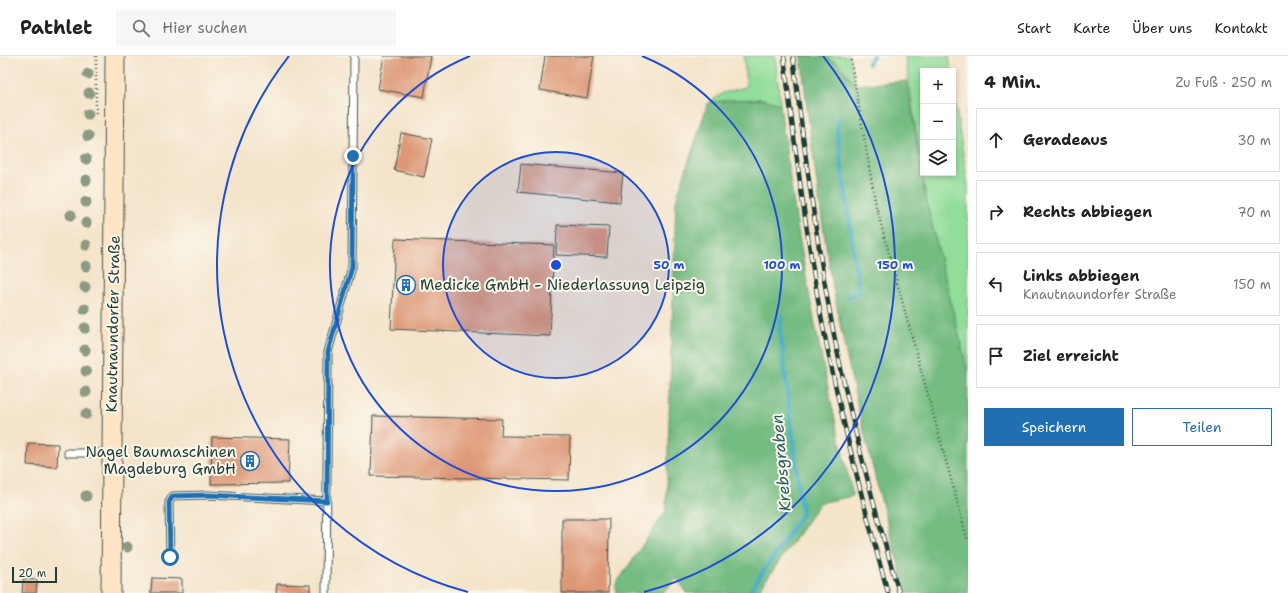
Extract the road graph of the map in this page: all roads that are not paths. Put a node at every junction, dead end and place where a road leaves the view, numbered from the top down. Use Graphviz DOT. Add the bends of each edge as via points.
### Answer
graph roads {
  1 [pos="115,56"];
  2 [pos="354,56"];
  3 [pos="68,453"];
  4 [pos="111,453"];
  5 [pos="327,501"];
  6 [pos="170,557"];
  7 [pos="111,593"];
  8 [pos="326,593"];
  1 -- 4 [label="main road, Knautnaundorfer Straße"];
  2 -- 5 [label="lane" via="352,267 328,352"];
  3 -- 4 [label="lane"];
  4 -- 7 [label="main road, Knautnaundorfer Straße"];
  5 -- 6 [label="lane" via="209,495 173,496 169,502"];
  5 -- 8 [label="lane"];
}
